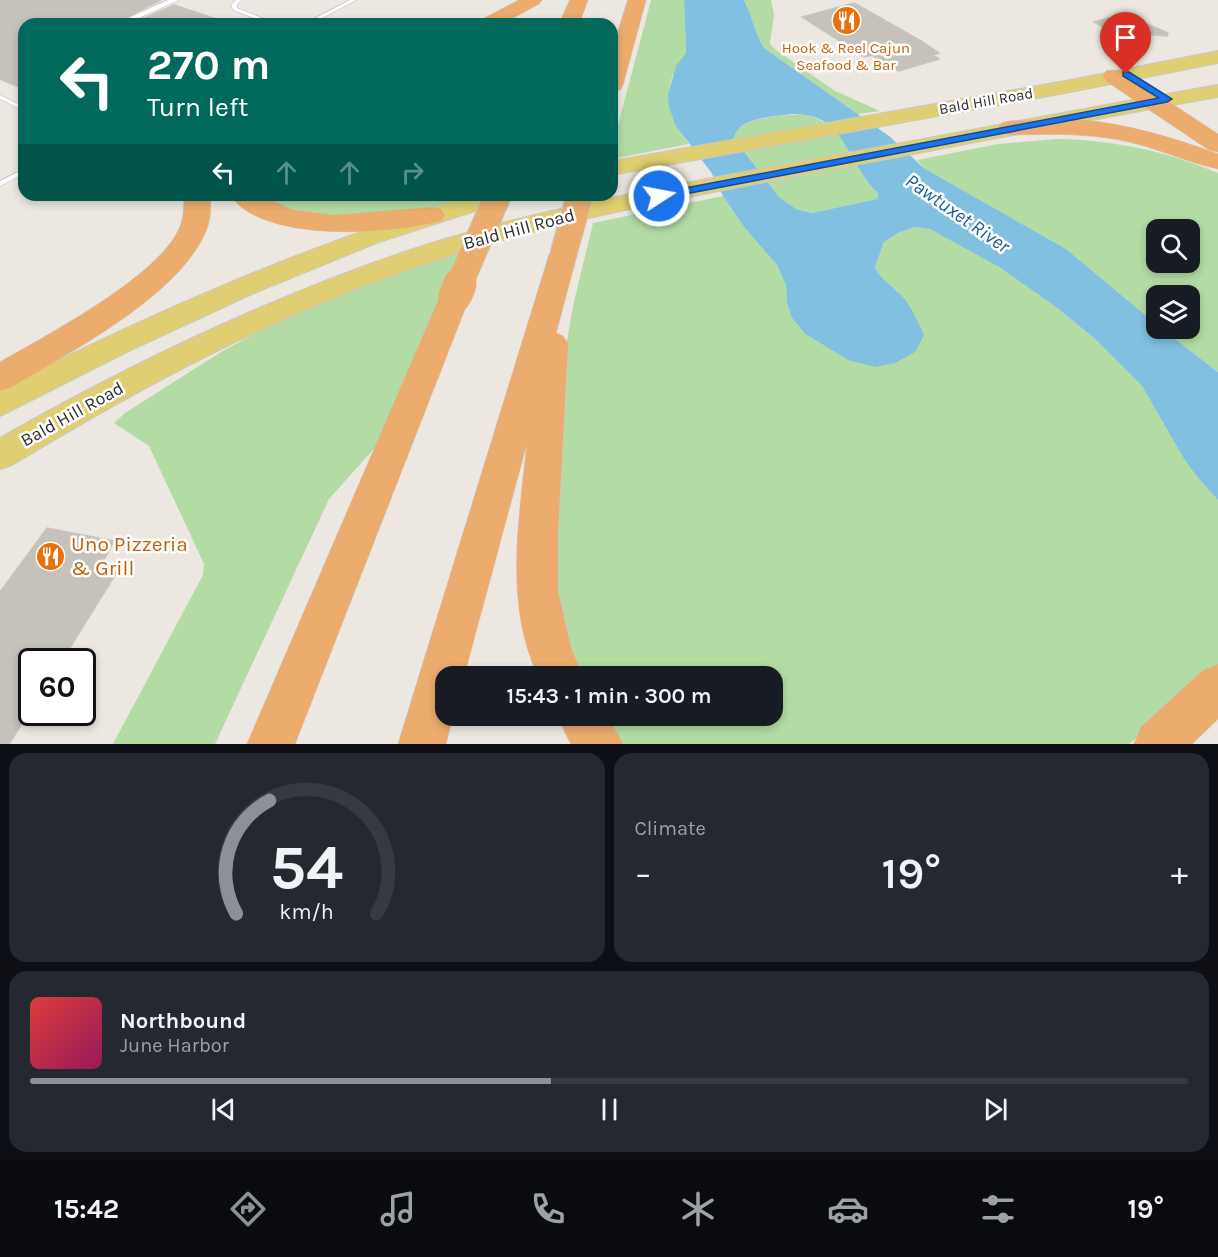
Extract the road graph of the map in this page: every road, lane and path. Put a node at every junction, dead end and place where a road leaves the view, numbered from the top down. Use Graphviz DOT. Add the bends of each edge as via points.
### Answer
graph roads {
  1 [pos="175,0"];
  2 [pos="239,0"];
  3 [pos="354,0"];
  4 [pos="533,0"];
  5 [pos="579,0"];
  6 [pos="637,0"];
  7 [pos="133,18"];
  8 [pos="259,18"];
  9 [pos="319,18"];
  10 [pos="499,18"];
  11 [pos="572,18"];
  12 [pos="1218,57"];
  13 [pos="618,65"];
  14 [pos="1120,75"];
  15 [pos="1218,91"];
  16 [pos="0,97"];
  17 [pos="1160,101"];
  18 [pos="18,106"];
  19 [pos="1010,128"];
  20 [pos="1218,133"];
  21 [pos="1218,145"];
  22 [pos="1218,162"];
  23 [pos="618,167"];
  24 [pos="18,174"];
  25 [pos="0,184"];
  26 [pos="197,201"];
  27 [pos="253,201"];
  28 [pos="479,201"];
  29 [pos="484,201"];
  30 [pos="496,201"];
  31 [pos="578,201"];
  32 [pos="432,215"];
  33 [pos="561,264"];
  34 [pos="456,296"];
  35 [pos="113,306"];
  36 [pos="0,354"];
  37 [pos="0,378"];
  38 [pos="0,403"];
  39 [pos="0,454"];
  40 [pos="556,666"];
  41 [pos="1218,687"];
  42 [pos="586,726"];
  43 [pos="271,744"];
  44 [pos="422,744"];
  45 [pos="598,744"];
  46 [pos="1158,744"];
  1 -- 7 [label="street"];
  2 -- 8 [label="lane" via="235,9"];
  3 -- 9 [label="lane"];
  4 -- 10 [label="highway"];
  5 -- 11 [label="highway"];
  6 -- 13 [label="highway"];
  12 -- 14 [label="main road, Bald Hill Road"];
  14 -- 17 [label="highway"];
  14 -- 23 [label="main road, Bald Hill Road"];
  15 -- 17 [label="main road, Bald Hill Road"];
  16 -- 18 [label="lane"];
  17 -- 19 [label="main road, Bald Hill Road"];
  17 -- 20 [label="highway"];
  17 -- 21 [label="highway"];
  19 -- 22 [label="highway" via="1069,126 1117,132"];
  19 -- 39 [label="main road, Bald Hill Road" via="677,192 505,231 338,286 188,352"];
  24 -- 25 [label="lane"];
  26 -- 35 [label="highway" via="198,215 188,240 165,267"];
  27 -- 32 [label="highway" via="269,211 303,221 355,224"];
  28 -- 32 [label="main road, Bald Hill Road"];
  29 -- 34 [label="highway, bridge" via="462,263"];
  30 -- 34 [label="highway, bridge"];
  31 -- 33 [label="highway, bridge"];
  32 -- 38 [label="main road, Bald Hill Road" via="247,283"];
  33 -- 40 [label="highway" via="538,531 537,591"];
  33 -- 44 [label="highway"];
  34 -- 43 [label="highway"];
  35 -- 36 [label="highway"];
  35 -- 37 [label="highway"];
  41 -- 46 [label="highway"];
  42 -- 45 [label="highway"];
}
